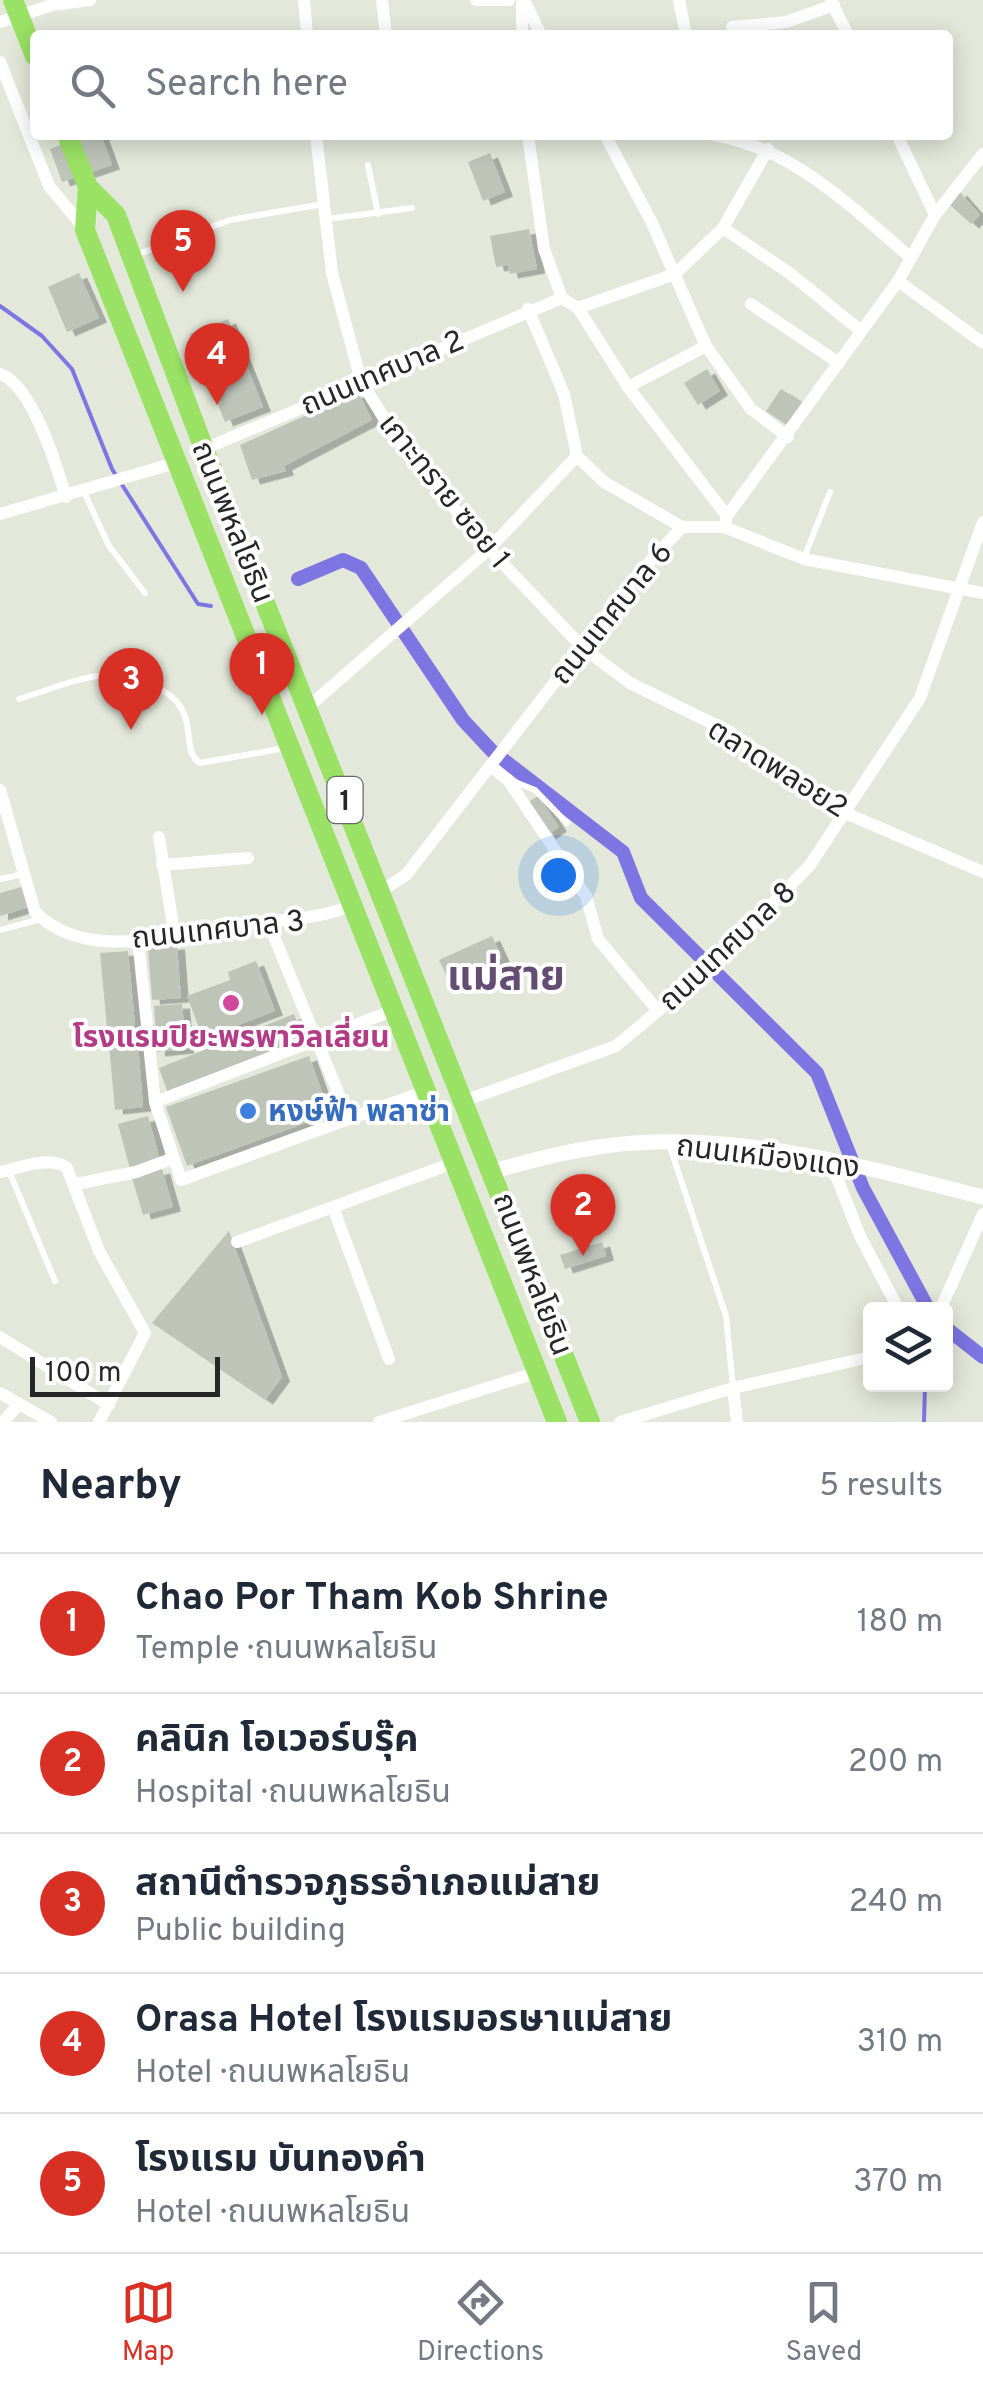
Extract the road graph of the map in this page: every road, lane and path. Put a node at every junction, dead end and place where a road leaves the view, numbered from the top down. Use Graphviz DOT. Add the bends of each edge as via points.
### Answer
graph roads {
  1 [pos="13,0"];
  2 [pos="90,0"];
  3 [pos="304,0"];
  4 [pos="382,0"];
  5 [pos="476,0"];
  6 [pos="508,0"];
  7 [pos="523,0"];
  8 [pos="679,0"];
  9 [pos="832,3"];
  10 [pos="0,22"];
  11 [pos="307,30"];
  12 [pos="385,30"];
  13 [pos="522,30"];
  14 [pos="538,30"];
  15 [pos="685,30"];
  16 [pos="732,30"];
  17 [pos="846,30"];
  18 [pos="30,44"];
  19 [pos="0,62"];
  20 [pos="3,84"];
  21 [pos="69,140"];
  22 [pos="317,140"];
  23 [pos="529,140"];
  24 [pos="608,140"];
  25 [pos="734,140"];
  26 [pos="899,140"];
  27 [pos="768,149"];
  28 [pos="983,154"];
  29 [pos="368,166"];
  30 [pos="88,187"];
  31 [pos="324,204"];
  32 [pos="412,208"];
  33 [pos="378,214"];
  34 [pos="935,215"];
  35 [pos="326,220"];
  36 [pos="723,228"];
  37 [pos="86,230"];
  38 [pos="132,256"];
  39 [pos="910,257"];
  40 [pos="675,274"];
  41 [pos="898,281"];
  42 [pos="562,298"];
  43 [pos="752,304"];
  44 [pos="578,308"];
  45 [pos="528,309"];
  46 [pos="860,331"];
  47 [pos="983,343"];
  48 [pos="706,346"];
  49 [pos="839,363"];
  50 [pos="0,374"];
  51 [pos="360,381"];
  52 [pos="628,387"];
  53 [pos="788,437"];
  54 [pos="204,449"];
  55 [pos="577,456"];
  56 [pos="175,463"];
  57 [pos="84,492"];
  58 [pos="830,492"];
  59 [pos="66,497"];
  60 [pos="0,514"];
  61 [pos="726,522"];
  62 [pos="983,522"];
  63 [pos="682,527"];
  64 [pos="489,549"];
  65 [pos="804,559"];
  66 [pos="960,590"];
  67 [pos="145,593"];
  68 [pos="983,593"];
  69 [pos="584,648"];
  70 [pos="19,699"];
  71 [pos="307,708"];
  72 [pos="319,737"];
  73 [pos="291,746"];
  74 [pos="492,766"];
  75 [pos="508,780"];
  76 [pos="0,790"];
  77 [pos="843,812"];
  78 [pos="567,824"];
  79 [pos="159,837"];
  80 [pos="14,838"];
  81 [pos="0,843"];
  82 [pos="248,858"];
  83 [pos="162,866"];
  84 [pos="983,872"];
  85 [pos="26,874"];
  86 [pos="0,879"];
  87 [pos="382,891"];
  88 [pos="353,906"];
  89 [pos="42,918"];
  90 [pos="268,922"];
  91 [pos="0,930"];
  92 [pos="175,938"];
  93 [pos="138,939"];
  94 [pos="394,1010"];
  95 [pos="658,1011"];
  96 [pos="315,1040"];
  97 [pos="426,1091"];
  98 [pos="155,1102"];
  99 [pos="464,1102"];
  100 [pos="349,1119"];
  101 [pos="668,1143"];
  102 [pos="174,1158"];
  103 [pos="823,1159"];
  104 [pos="453,1163"];
  105 [pos="4,1171"];
  106 [pos="493,1171"];
  107 [pos="76,1184"];
  108 [pos="983,1198"];
  109 [pos="333,1207"];
  110 [pos="983,1214"];
  111 [pos="237,1242"];
  112 [pos="54,1281"];
  113 [pos="895,1302"];
  114 [pos="944,1302"];
  115 [pos="0,1337"];
  116 [pos="389,1358"];
  117 [pos="863,1360"];
  118 [pos="538,1372"];
  119 [pos="733,1388"];
  120 [pos="0,1393"];
  121 [pos="19,1404"];
  122 [pos="106,1415"];
  123 [pos="386,1420"];
  124 [pos="3,1422"];
  125 [pos="51,1422"];
  126 [pos="557,1422"];
  127 [pos="590,1422"];
  128 [pos="620,1422"];
  129 [pos="737,1422"];
  1 -- 18 [label="main road"];
  2 -- 10 [label="street"];
  3 -- 11 [label="street"];
  4 -- 12 [label="street"];
  5 -- 6 [label="street"];
  7 -- 13 [label="street"];
  7 -- 14 [label="street"];
  8 -- 15 [label="street"];
  9 -- 16 [label="street" via="786,22"];
  9 -- 17 [label="street"];
  19 -- 20 [label="street"];
  20 -- 37 [label="street" via="50,186"];
  21 -- 30 [label="main road, ถนนพหลโยธิน / 1"];
  22 -- 31 [label="street, เกาะทราย ซอย 1"];
  23 -- 42 [label="street" via="544,249"];
  24 -- 40 [label="street"];
  25 -- 27 [label="street"];
  26 -- 34 [label="street"];
  27 -- 36 [label="street"];
  27 -- 39 [label="street"];
  28 -- 34 [label="street"];
  29 -- 33 [label="lane"];
  30 -- 37 [label="main road, ถนนพหลโยธิน / 1"];
  30 -- 38 [label="main road, ถนนพหลโยธิน / 1" via="116,215"];
  31 -- 35 [label="street, เกาะทราย ซอย 1"];
  31 -- 38 [label="lane" via="230,220"];
  32 -- 33 [label="lane"];
  33 -- 35 [label="lane"];
  34 -- 39 [label="street"];
  35 -- 51 [label="street, เกาะทราย ซอย 1" via="340,316"];
  36 -- 40 [label="street"];
  36 -- 46 [label="street"];
  37 -- 56 [label="main road, ถนนพหลโยธิน / 1"];
  38 -- 54 [label="main road, ถนนพหลโยธิน / 1"];
  39 -- 41 [label="street"];
  40 -- 44 [label="street"];
  40 -- 48 [label="street"];
  41 -- 46 [label="street"];
  41 -- 47 [label="street"];
  42 -- 44 [label="street"];
  42 -- 45 [label="street, ถนนเทศบาล 2"];
  43 -- 49 [label="street"];
  44 -- 52 [label="street"];
  45 -- 51 [label="street, ถนนเทศบาล 2"];
  45 -- 55 [label="street" via="564,394"];
  46 -- 49 [label="street"];
  48 -- 52 [label="street"];
  48 -- 53 [label="street" via="752,410"];
  49 -- 53 [label="street"];
  50 -- 59 [label="street" via="32,409"];
  51 -- 54 [label="street, ถนนเทศบาล 2"];
  51 -- 64 [label="street, เกาะทราย ซอย 1" via="402,447"];
  52 -- 61 [label="street"];
  53 -- 61 [label="street"];
  54 -- 71 [label="main road, ถนนพหลโยธิน / 1"];
  55 -- 63 [label="street" via="604,482"];
  55 -- 64 [label="street"];
  56 -- 57 [label="street"];
  56 -- 73 [label="main road, ถนนพหลโยธิน / 1"];
  57 -- 59 [label="street"];
  57 -- 67 [label="lane" via="109,546"];
  58 -- 65 [label="lane"];
  59 -- 60 [label="street"];
  61 -- 63 [label="street, ถนนเทศบาล 6"];
  61 -- 65 [label="street, ถนนเทศบาล 6"];
  62 -- 66 [label="street, ถนนเทศบาล 8"];
  63 -- 69 [label="street, ถนนเทศบาล 6" via="634,578"];
  64 -- 69 [label="street, เกาะทราย ซอย 1"];
  64 -- 71 [label="street"];
  65 -- 66 [label="street, ถนนเทศบาล 6"];
  66 -- 68 [label="street, ถนนเทศบาล 6"];
  66 -- 77 [label="street, ถนนเทศบาล 8" via="920,698"];
  69 -- 74 [label="street, ถนนเทศบาล 6"];
  69 -- 77 [label="street, ตลาดพลอย2" via="630,684 730,732"];
  70 -- 73 [label="lane" via="132,673 182,708 190,755 200,764"];
  71 -- 72 [label="main road, ถนนพหลโยธิน / 1"];
  72 -- 73 [label="main road"];
  72 -- 87 [label="main road, ถนนพหลโยธิน / 1"];
  73 -- 88 [label="main road, ถนนพหลโยธิน / 1"];
  74 -- 75 [label="street"];
  74 -- 87 [label="street, ถนนเทศบาล 6" via="406,875"];
  75 -- 78 [label="lane" via="535,790"];
  75 -- 95 [label="street" via="586,896 598,939"];
  76 -- 80 [label="street"];
  77 -- 84 [label="street, ตลาดพลอย2"];
  77 -- 95 [label="street, ถนนเทศบาล 8" via="810,866"];
  79 -- 83 [label="street"];
  80 -- 81 [label="lane"];
  80 -- 85 [label="street"];
  82 -- 83 [label="street"];
  83 -- 92 [label="street"];
  85 -- 86 [label="lane"];
  85 -- 89 [label="street"];
  87 -- 99 [label="main road, ถนนพหลโยธิน / 1"];
  88 -- 90 [label="street, ถนนเทศบาล 3" via="323,918"];
  88 -- 94 [label="main road, ถนนพหลโยธิน / 1"];
  89 -- 91 [label="lane"];
  89 -- 93 [label="street, ถนนเทศบาล 3" via="89,939"];
  90 -- 92 [label="street, ถนนเทศบาล 3"];
  90 -- 96 [label="street"];
  92 -- 93 [label="street, ถนนเทศบาล 3"];
  93 -- 98 [label="street"];
  94 -- 96 [label="street"];
  94 -- 97 [label="main road, ถนนพหลโยธิน / 1"];
  95 -- 99 [label="street, ถนนเทศบาล 8" via="592,1058"];
  96 -- 98 [label="street"];
  96 -- 100 [label="street"];
  97 -- 100 [label="street"];
  97 -- 104 [label="main road, ถนนพหลโยธิน / 1"];
  98 -- 102 [label="street"];
  99 -- 106 [label="main road, ถนนพหลโยธิน / 1"];
  100 -- 102 [label="street" via="181,1180"];
  101 -- 103 [label="street, ถนนเหมืองแดง"];
  101 -- 106 [label="street, ถนนเหมืองแดง" via="607,1146"];
  101 -- 119 [label="lane" via="726,1316"];
  102 -- 107 [label="street"];
  103 -- 108 [label="street, ถนนเหมืองแดง"];
  103 -- 113 [label="street"];
  104 -- 109 [label="street"];
  104 -- 118 [label="main road, ถนนพหลโยธิน / 1"];
  105 -- 107 [label="street" via="59,1162"];
  105 -- 112 [label="lane"];
  106 -- 127 [label="main road, ถนนพหลโยธิน / 1"];
  107 -- 122 [label="street" via="99,1251 144,1333"];
  109 -- 111 [label="street"];
  109 -- 116 [label="street"];
  110 -- 114 [label="street"];
  115 -- 122 [label="street"];
  117 -- 119 [label="street"];
  118 -- 123 [label="street"];
  118 -- 126 [label="main road, ถนนพหลโยธิน / 1"];
  119 -- 128 [label="street"];
  119 -- 129 [label="street"];
  120 -- 121 [label="street"];
  121 -- 124 [label="street"];
  121 -- 125 [label="street"];
}
